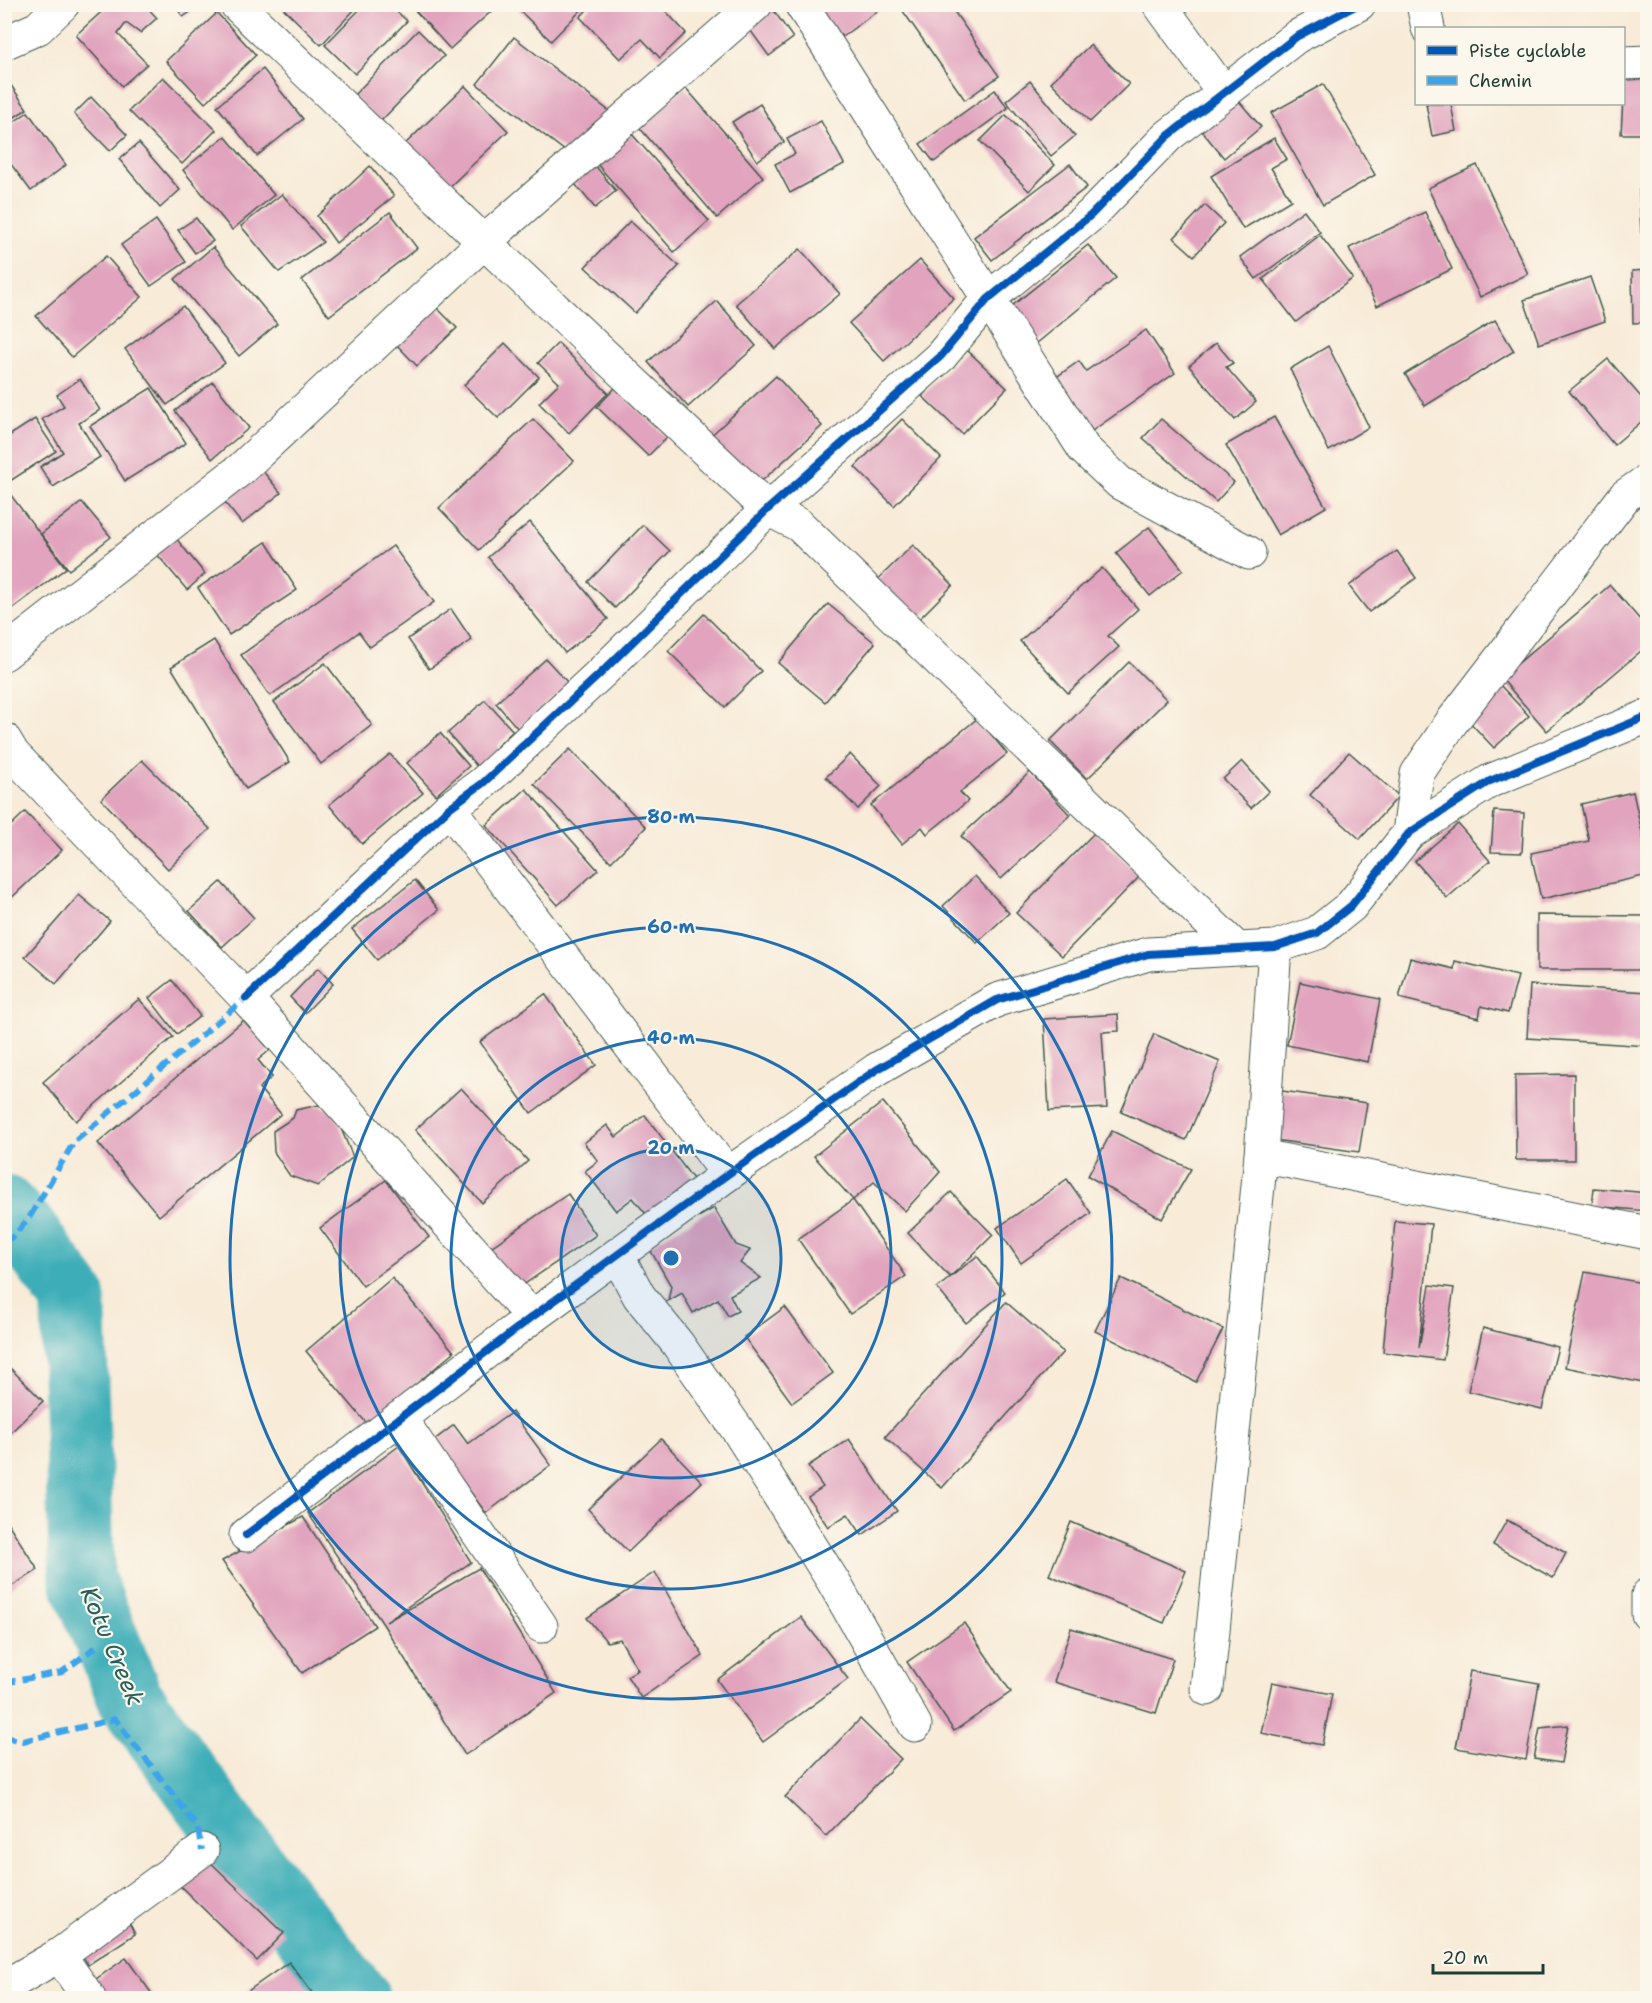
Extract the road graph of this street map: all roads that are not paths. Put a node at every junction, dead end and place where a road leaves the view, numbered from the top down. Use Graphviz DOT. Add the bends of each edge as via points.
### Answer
graph roads {
  1 [pos="63,4"];
  2 [pos="236,4"];
  3 [pos="756,4"];
  4 [pos="801,4"];
  5 [pos="1159,4"];
  6 [pos="1359,4"];
  7 [pos="1423,4"];
  8 [pos="1428,27"];
  9 [pos="4,43"];
  10 [pos="1647,62"];
  11 [pos="1625,63"];
  12 [pos="1224,93"];
  13 [pos="484,242"];
  14 [pos="988,298"];
  15 [pos="1647,480"];
  16 [pos="768,509"];
  17 [pos="1249,553"];
  18 [pos="4,654"];
  19 [pos="1647,717"];
  20 [pos="4,739"];
  21 [pos="449,808"];
  22 [pos="1409,833"];
  23 [pos="1275,947"];
  24 [pos="1236,948"];
  25 [pos="246,998"];
  26 [pos="1261,1156"];
  27 [pos="728,1174"];
  28 [pos="1647,1233"];
  29 [pos="617,1255"];
  30 [pos="532,1317"];
  31 [pos="400,1418"];
  32 [pos="246,1535"];
  33 [pos="1647,1595"];
  34 [pos="1647,1614"];
  35 [pos="541,1626"];
  36 [pos="1207,1689"];
  37 [pos="915,1725"];
  38 [pos="202,1850"];
  39 [pos="58,1955"];
  40 [pos="4,1988"];
  41 [pos="89,1998"];
  1 -- 9 [label="street" via="38,28"];
  2 -- 13 [label="street"];
  3 -- 13 [label="street"];
  4 -- 14 [label="street"];
  5 -- 12 [label="street"];
  6 -- 12 [label="street" via="1296,37"];
  7 -- 8 [label="street"];
  10 -- 11 [label="street"];
  12 -- 14 [label="street" via="1168,136 1091,215"];
  13 -- 16 [label="street"];
  13 -- 18 [label="street" via="241,469"];
  14 -- 16 [label="street" via="941,356"];
  14 -- 17 [label="street" via="1084,448 1120,483"];
  15 -- 22 [label="street" via="1625,496 1445,731 1417,774"];
  16 -- 21 [label="street" via="483,783"];
  16 -- 24 [label="street" via="799,525"];
  19 -- 22 [label="street" via="1490,781"];
  20 -- 25 [label="street" via="13,754"];
  21 -- 25 [label="street"];
  21 -- 27 [label="street"];
  22 -- 23 [label="street" via="1351,906 1317,933"];
  23 -- 24 [label="street"];
  23 -- 26 [label="street"];
  24 -- 27 [label="street" via="1148,954 998,1000 876,1070"];
  25 -- 30 [label="street"];
  26 -- 28 [label="street"];
  26 -- 36 [label="street"];
  27 -- 29 [label="street"];
  29 -- 30 [label="street"];
  29 -- 37 [label="street" via="639,1296 677,1343 833,1581"];
  30 -- 31 [label="street"];
  31 -- 32 [label="street"];
  31 -- 35 [label="street"];
  33 -- 34 [label="street"];
  38 -- 39 [label="street"];
  39 -- 40 [label="street"];
  39 -- 41 [label="street"];
}
